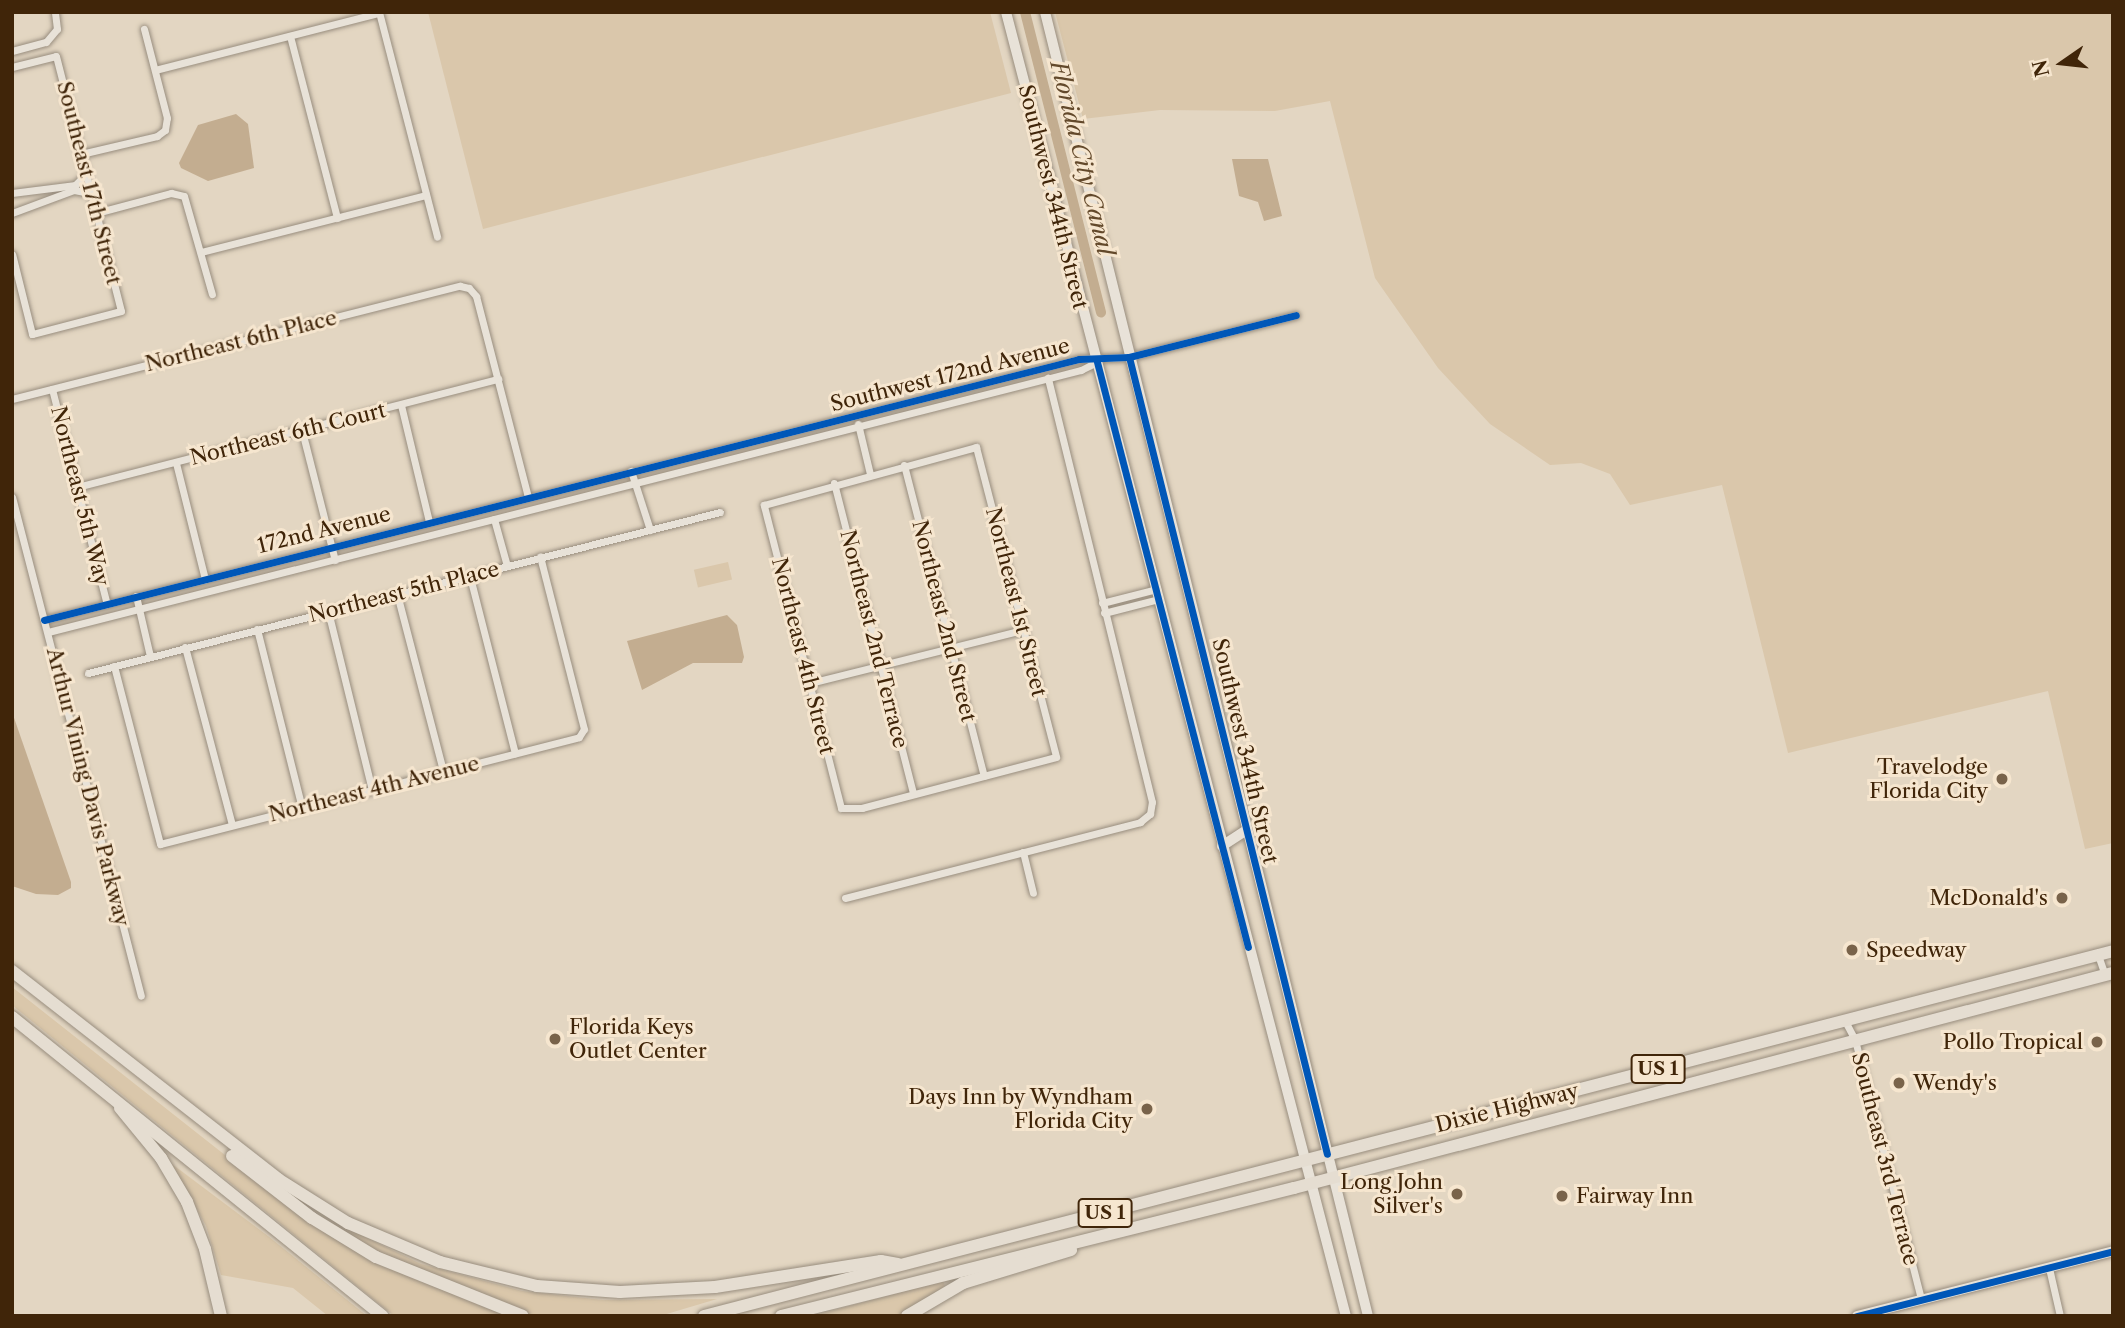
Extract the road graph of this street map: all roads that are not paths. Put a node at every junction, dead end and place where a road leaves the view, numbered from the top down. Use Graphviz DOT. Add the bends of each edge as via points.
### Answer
graph roads {
  1 [pos="55,12"];
  2 [pos="1006,12"];
  3 [pos="1045,12"];
  4 [pos="379,13"];
  5 [pos="144,29"];
  6 [pos="290,36"];
  7 [pos="12,51"];
  8 [pos="12,67"];
  9 [pos="155,70"];
  10 [pos="81,154"];
  11 [pos="85,175"];
  12 [pos="46,187"];
  13 [pos="12,193"];
  14 [pos="90,193"];
  15 [pos="426,195"];
  16 [pos="49,202"];
  17 [pos="12,213"];
  18 [pos="96,213"];
  19 [pos="337,218"];
  20 [pos="437,237"];
  21 [pos="201,252"];
  22 [pos="12,254"];
  23 [pos="212,293"];
  24 [pos="1296,315"];
  25 [pos="1129,357"];
  26 [pos="1097,362"];
  27 [pos="1048,378"];
  28 [pos="498,379"];
  29 [pos="52,389"];
  30 [pos="12,399"];
  31 [pos="401,405"];
  32 [pos="856,416"];
  33 [pos="858,426"];
  34 [pos="302,431"];
  35 [pos="176,463"];
  36 [pos="905,465"];
  37 [pos="631,471"];
  38 [pos="870,474"];
  39 [pos="613,476"];
  40 [pos="636,483"];
  41 [pos="834,484"];
  42 [pos="77,487"];
  43 [pos="617,488"];
  44 [pos="12,497"];
  45 [pos="527,497"];
  46 [pos="720,512"];
  47 [pos="494,519"];
  48 [pos="429,522"];
  49 [pos="650,530"];
  50 [pos="331,547"];
  51 [pos="541,557"];
  52 [pos="335,560"];
  53 [pos="506,566"];
  54 [pos="470,577"];
  55 [pos="205,579"];
  56 [pos="397,594"];
  57 [pos="1158,594"];
  58 [pos="136,596"];
  59 [pos="1102,603"];
  60 [pos="107,604"];
  61 [pos="138,609"];
  62 [pos="328,611"];
  63 [pos="1104,613"];
  64 [pos="44,620"];
  65 [pos="257,629"];
  66 [pos="1023,630"];
  67 [pos="48,632"];
  68 [pos="185,648"];
  69 [pos="951,648"];
  70 [pos="150,656"];
  71 [pos="114,666"];
  72 [pos="880,666"];
  73 [pos="88,673"];
  74 [pos="810,683"];
  75 [pos="515,753"];
  76 [pos="443,771"];
  77 [pos="984,776"];
  78 [pos="372,790"];
  79 [pos="913,794"];
  80 [pos="302,807"];
  81 [pos="232,825"];
  82 [pos="1245,831"];
  83 [pos="1219,832"];
  84 [pos="1222,846"];
  85 [pos="1023,852"];
  86 [pos="1033,894"];
  87 [pos="845,898"];
  88 [pos="2113,951"];
  89 [pos="2098,955"];
  90 [pos="12,971"];
  91 [pos="2109,974"];
  92 [pos="141,996"];
  93 [pos="12,1017"];
  94 [pos="1845,1021"];
  95 [pos="1854,1040"];
  96 [pos="111,1096"];
  97 [pos="212,1130"];
  98 [pos="1326,1154"];
  99 [pos="1307,1160"];
  100 [pos="1332,1177"];
  101 [pos="1313,1183"];
  102 [pos="1105,1234"];
  103 [pos="2113,1251"];
  104 [pos="902,1265"];
  105 [pos="2049,1268"];
  106 [pos="1921,1299"];
  107 [pos="1888,1312"];
  108 [pos="221,1316"];
  109 [pos="382,1316"];
  110 [pos="523,1316"];
  111 [pos="704,1316"];
  112 [pos="781,1316"];
  113 [pos="907,1316"];
  114 [pos="1346,1316"];
  115 [pos="1368,1316"];
  116 [pos="1857,1316"];
  117 [pos="2060,1316"];
  1 -- 7 [label="street" via="57,29 47,42"];
  2 -- 26 [label="main road, Southwest 344th Street"];
  3 -- 25 [label="main road, Southwest 344th Street"];
  4 -- 6 [label="street"];
  4 -- 15 [label="street"];
  5 -- 9 [label="street"];
  6 -- 9 [label="street"];
  6 -- 19 [label="street"];
  8 -- 10 [label="street, Southeast 17th Street" via="56,56"];
  9 -- 10 [label="street" via="167,118 165,130 157,136"];
  10 -- 11 [label="street, Southeast 17th Street"];
  11 -- 12 [label="street" via="75,185"];
  11 -- 14 [label="street, Southeast 17th Street"];
  12 -- 13 [label="street"];
  12 -- 16 [label="street" via="52,195"];
  14 -- 16 [label="street" via="77,190"];
  14 -- 18 [label="street, Southeast 17th Street"];
  15 -- 19 [label="street"];
  15 -- 20 [label="street"];
  16 -- 17 [label="street"];
  18 -- 21 [label="street" via="171,193 184,195"];
  18 -- 22 [label="street, Southeast 17th Street" via="121,311 32,334"];
  19 -- 21 [label="street"];
  21 -- 23 [label="street"];
  24 -- 25 [label="street, Southwest 172nd Avenue"];
  25 -- 26 [label="street, Southwest 172nd Avenue"];
  25 -- 82 [label="main road, Southwest 344th Street"];
  26 -- 27 [label="street, Southwest 172nd Avenue"];
  26 -- 32 [label="street, Southwest 172nd Avenue" via="1079,359"];
  26 -- 57 [label="main road, Southwest 344th Street"];
  27 -- 33 [label="street, Southwest 172nd Avenue"];
  27 -- 59 [label="street"];
  28 -- 29 [label="street, Northeast 6th Place" via="476,296 460,286"];
  28 -- 31 [label="street, Northeast 6th Court"];
  28 -- 45 [label="street"];
  29 -- 30 [label="street, Northeast 6th Place"];
  29 -- 42 [label="street, Northeast 5th Way"];
  31 -- 34 [label="street, Northeast 6th Court"];
  31 -- 48 [label="street"];
  32 -- 33 [label="street"];
  32 -- 37 [label="street, Southwest 172nd Avenue"];
  33 -- 38 [label="street"];
  33 -- 40 [label="street, Southwest 172nd Avenue"];
  34 -- 35 [label="street, Northeast 6th Court"];
  34 -- 50 [label="street"];
  35 -- 42 [label="street, Northeast 6th Court"];
  35 -- 55 [label="street"];
  36 -- 38 [label="street"];
  36 -- 66 [label="street, Northeast 1st Street" via="976,447"];
  36 -- 69 [label="street, Northeast 2nd Street"];
  37 -- 39 [label="street, Southwest 172nd Avenue"];
  37 -- 40 [label="street"];
  38 -- 41 [label="street"];
  39 -- 45 [label="street, 172nd Avenue"];
  40 -- 43 [label="street, Southwest 172nd Avenue"];
  40 -- 49 [label="street"];
  41 -- 72 [label="street, Northeast 2nd Terrace"];
  41 -- 74 [label="street, Northeast 4th Street" via="764,505"];
  42 -- 60 [label="street, Northeast 5th Way"];
  43 -- 47 [label="street, 172nd Avenue"];
  44 -- 64 [label="street, Arthur Vining Davis Parkway"];
  45 -- 48 [label="street, 172nd Avenue"];
  46 -- 49 [label="street, Northeast 5th Place"];
  47 -- 52 [label="street, 172nd Avenue"];
  47 -- 53 [label="street"];
  48 -- 50 [label="street, 172nd Avenue"];
  49 -- 51 [label="street, Northeast 5th Place"];
  50 -- 52 [label="street"];
  50 -- 55 [label="street, 172nd Avenue"];
  51 -- 53 [label="street, Northeast 5th Place"];
  51 -- 75 [label="street, Northeast 4th Avenue" via="584,729 579,737"];
  52 -- 61 [label="street, 172nd Avenue"];
  53 -- 54 [label="street, Northeast 5th Place"];
  54 -- 56 [label="street, Northeast 5th Place"];
  54 -- 75 [label="street"];
  55 -- 58 [label="street, 172nd Avenue"];
  56 -- 62 [label="street, Northeast 5th Place"];
  56 -- 76 [label="street"];
  57 -- 59 [label="street"];
  57 -- 63 [label="street"];
  57 -- 83 [label="main road, Southwest 344th Street"];
  58 -- 60 [label="street, 172nd Avenue"];
  58 -- 61 [label="street"];
  59 -- 63 [label="street"];
  60 -- 64 [label="street, 172nd Avenue"];
  61 -- 67 [label="street, 172nd Avenue"];
  61 -- 70 [label="street"];
  62 -- 65 [label="street, Northeast 5th Place"];
  62 -- 78 [label="street"];
  63 -- 85 [label="street" via="1152,808 1140,822"];
  64 -- 67 [label="street, Arthur Vining Davis Parkway"];
  65 -- 68 [label="street, Northeast 5th Place"];
  65 -- 80 [label="street"];
  66 -- 69 [label="street"];
  66 -- 77 [label="street, Northeast 1st Street" via="1056,757"];
  67 -- 92 [label="street, Arthur Vining Davis Parkway"];
  68 -- 70 [label="street, Northeast 5th Place"];
  68 -- 81 [label="street"];
  69 -- 72 [label="street"];
  69 -- 77 [label="street, Northeast 2nd Street"];
  70 -- 71 [label="street, Northeast 5th Place"];
  71 -- 73 [label="street, Northeast 5th Place"];
  71 -- 81 [label="street, Northeast 4th Avenue" via="160,844"];
  72 -- 74 [label="street"];
  72 -- 79 [label="street, Northeast 2nd Terrace"];
  74 -- 79 [label="street, Northeast 4th Street" via="841,808 862,808"];
  75 -- 76 [label="street, Northeast 4th Avenue"];
  76 -- 78 [label="street, Northeast 4th Avenue"];
  77 -- 79 [label="street"];
  78 -- 80 [label="street, Northeast 4th Avenue"];
  80 -- 81 [label="street, Northeast 4th Avenue"];
  82 -- 83 [label="main road"];
  82 -- 84 [label="main road"];
  82 -- 98 [label="main road, Southwest 344th Street"];
  83 -- 84 [label="main road, Southwest 344th Street"];
  84 -- 99 [label="main road, Southwest 344th Street"];
  85 -- 86 [label="street"];
  85 -- 87 [label="street"];
  88 -- 89 [label="highway, Dixie Highway / US 1"];
  89 -- 91 [label="street"];
  89 -- 94 [label="highway, Dixie Highway / US 1"];
  90 -- 97 [label="highway"];
  91 -- 95 [label="highway, Dixie Highway / US 1"];
  93 -- 96 [label="highway"];
  94 -- 95 [label="street, Southeast 3rd Terrace"];
  94 -- 98 [label="highway, Dixie Highway / US 1"];
  95 -- 100 [label="highway, Dixie Highway / US 1"];
  95 -- 106 [label="street, Southeast 3rd Terrace"];
  96 -- 108 [label="highway" via="161,1158 187,1202 205,1249"];
  96 -- 109 [label="highway"];
  97 -- 104 [label="highway" via="348,1223 440,1262 513,1281 587,1291 653,1292 881,1261"];
  97 -- 110 [label="highway" via="251,1172 354,1244 422,1278"];
  98 -- 99 [label="highway, Dixie Highway / US 1"];
  98 -- 100 [label="main road, Southwest 344th Street"];
  99 -- 101 [label="main road, Southwest 344th Street"];
  99 -- 104 [label="highway, Dixie Highway / US 1"];
  100 -- 101 [label="highway, Dixie Highway / US 1"];
  100 -- 115 [label="main road, Southwest 344th Street"];
  101 -- 102 [label="highway, Dixie Highway / US 1"];
  101 -- 114 [label="main road, Southwest 344th Street"];
  102 -- 112 [label="highway, US 1"];
  102 -- 113 [label="highway" via="1083,1247 963,1283"];
  103 -- 105 [label="main road"];
  104 -- 111 [label="highway, US 1"];
  105 -- 106 [label="main road"];
  105 -- 117 [label="street"];
  106 -- 107 [label="main road"];
  107 -- 116 [label="main road"];
}
